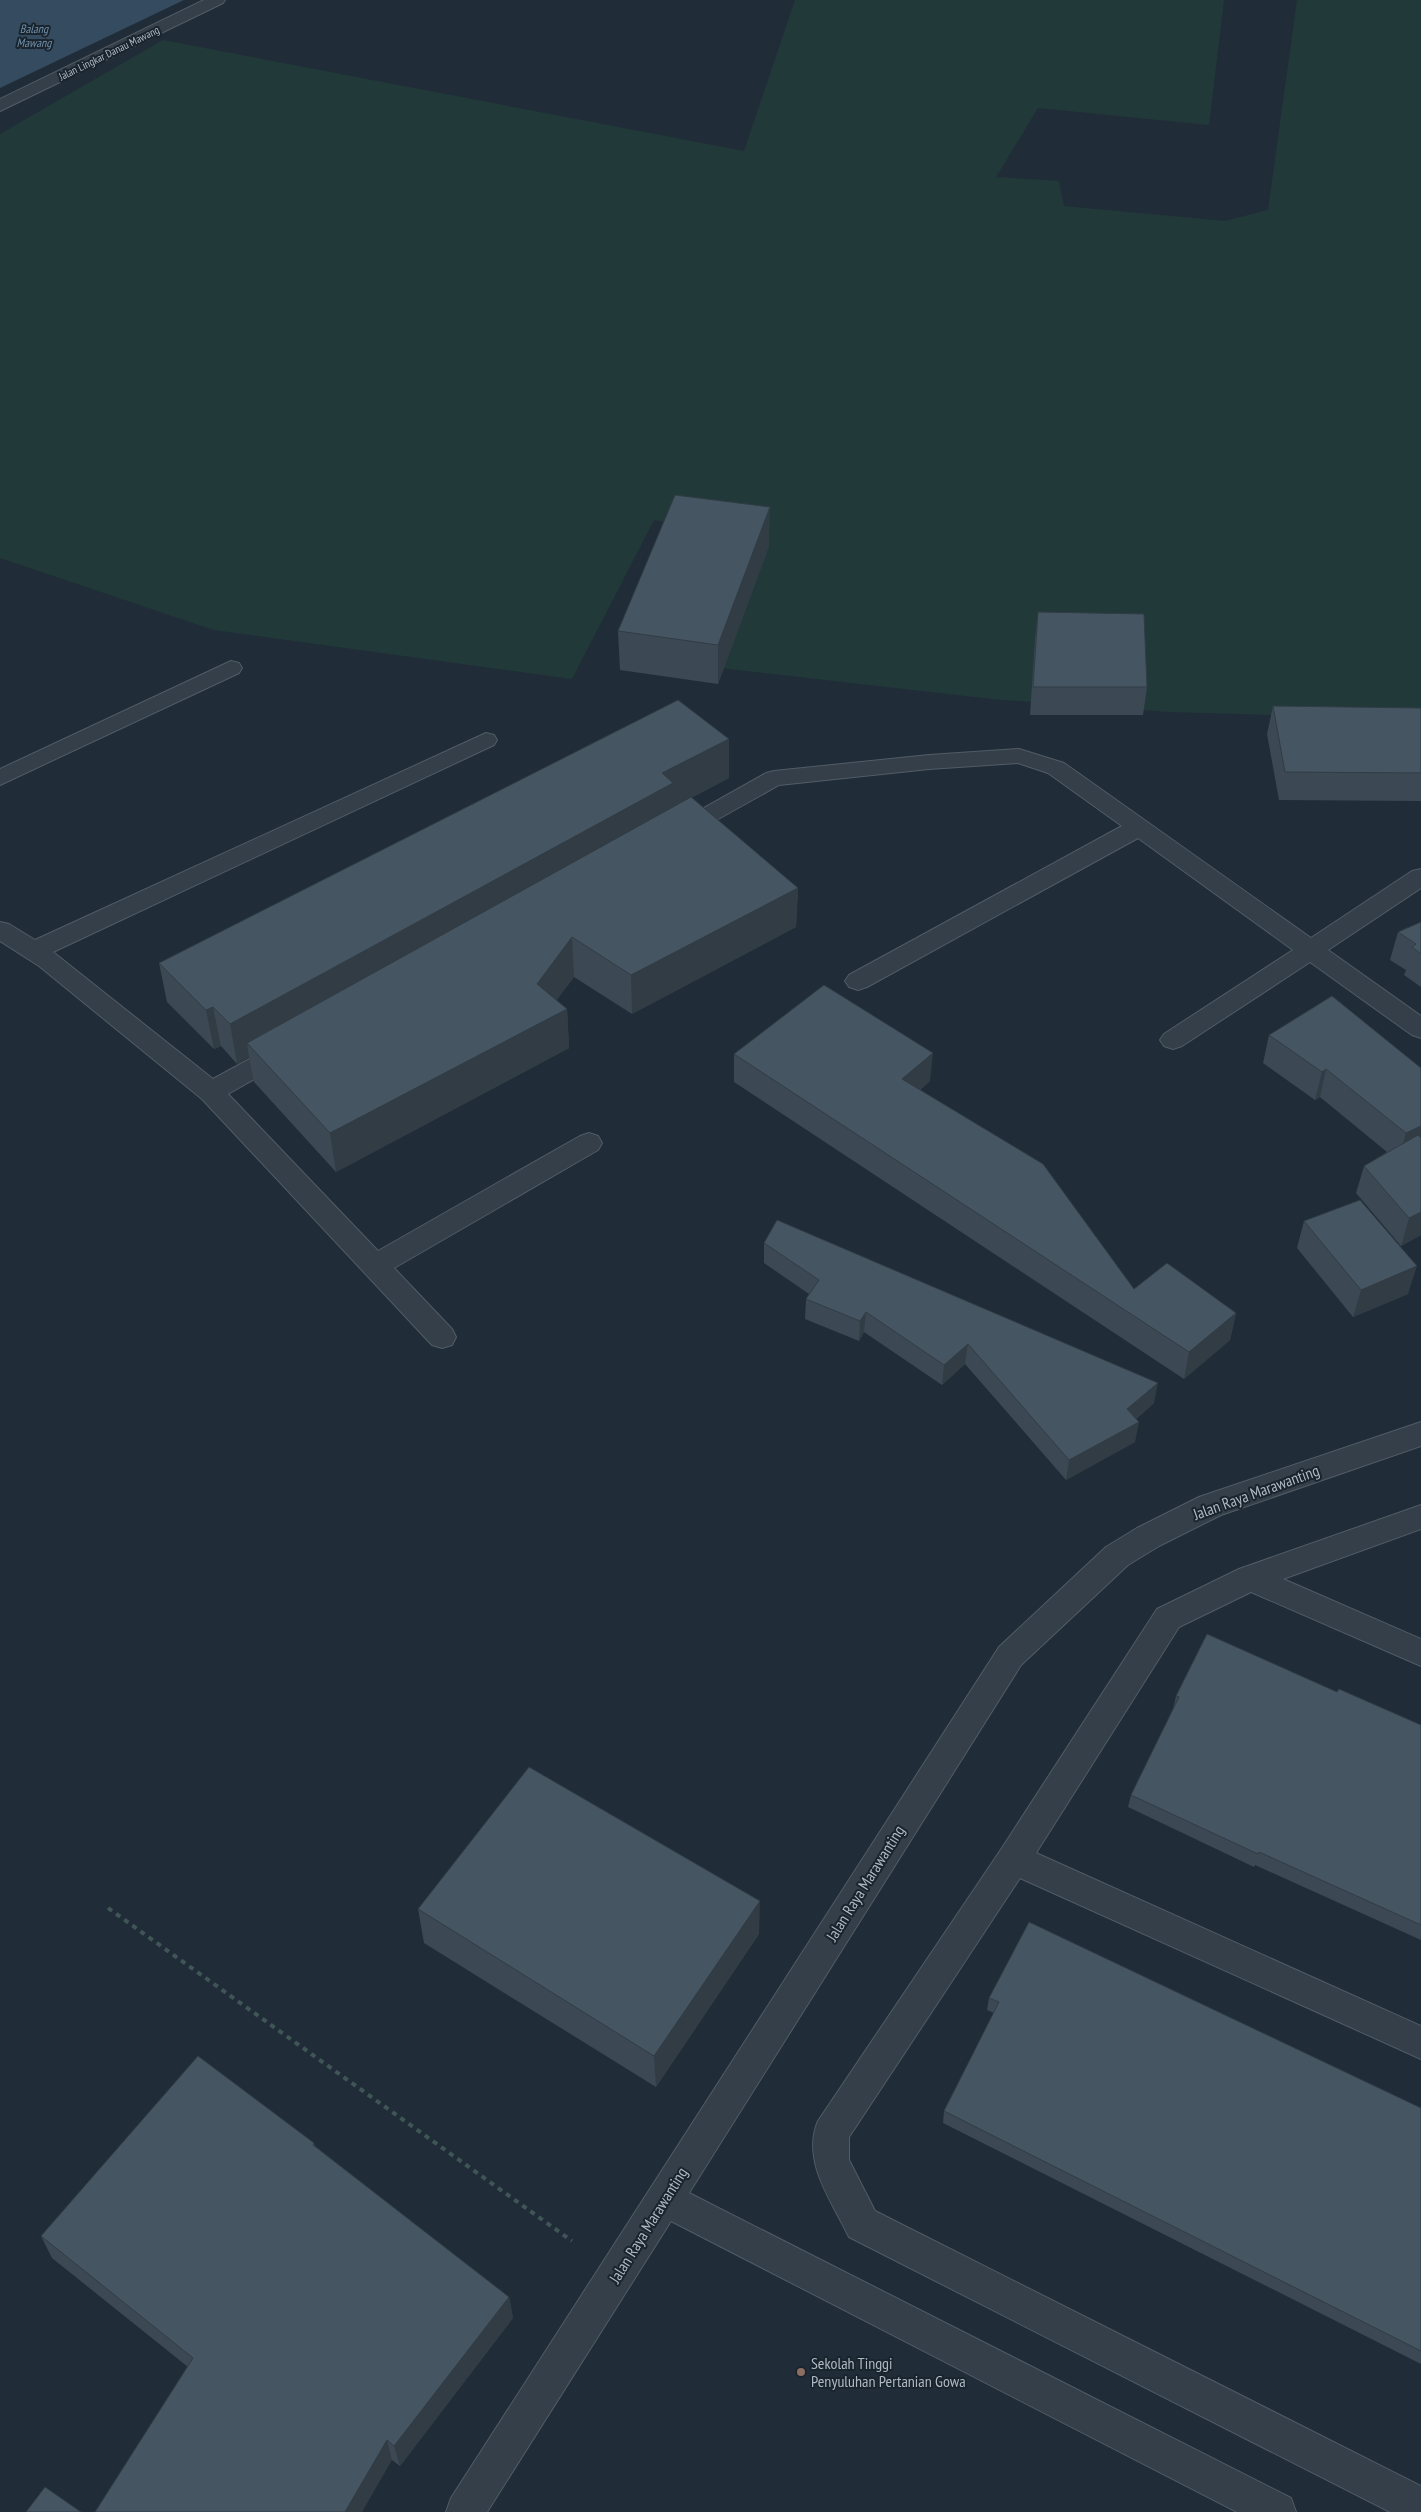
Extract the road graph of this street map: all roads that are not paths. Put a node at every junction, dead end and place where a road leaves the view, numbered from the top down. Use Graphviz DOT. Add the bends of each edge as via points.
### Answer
graph roads {
  1 [pos="218,0"];
  2 [pos="0,106"];
  3 [pos="231,668"];
  4 [pos="486,740"];
  5 [pos="0,778"];
  6 [pos="1139,827"];
  7 [pos="661,841"];
  8 [pos="1421,877"];
  9 [pos="0,930"];
  10 [pos="1309,949"];
  11 [pos="34,951"];
  12 [pos="858,981"];
  13 [pos="1421,1029"];
  14 [pos="306,1039"];
  15 [pos="1173,1040"];
  16 [pos="211,1092"];
  17 [pos="590,1143"];
  18 [pos="374,1266"];
  19 [pos="442,1338"];
  20 [pos="1421,1434"];
  21 [pos="1421,1518"];
  22 [pos="1250,1578"];
  23 [pos="1421,1653"];
  24 [pos="1014,1859"];
  25 [pos="1421,2043"];
  26 [pos="664,2200"];
  27 [pos="1421,2506"];
  28 [pos="465,2512"];
  29 [pos="1277,2512"];
  1 -- 2 [label="street, Jalan Lingkar Danau Mawang"];
  3 -- 5 [label="street"];
  4 -- 11 [label="street"];
  6 -- 7 [label="street" via="1056,768 1018,756 774,778"];
  6 -- 10 [label="street"];
  6 -- 12 [label="street"];
  8 -- 10 [label="street"];
  9 -- 11 [label="street"];
  10 -- 13 [label="street"];
  10 -- 15 [label="street"];
  11 -- 16 [label="street"];
  14 -- 16 [label="street"];
  16 -- 18 [label="street"];
  17 -- 18 [label="street"];
  18 -- 19 [label="street"];
  20 -- 26 [label="street, Jalan Raya Marawanting" via="1210,1506 1148,1537 1117,1556 1010,1656"];
  21 -- 22 [label="street"];
  22 -- 23 [label="street"];
  22 -- 24 [label="street" via="1168,1618"];
  24 -- 25 [label="street"];
  24 -- 27 [label="street" via="831,2133 831,2162 862,2224"];
  26 -- 28 [label="street, Jalan Raya Marawanting"];
  26 -- 29 [label="street"];
}
